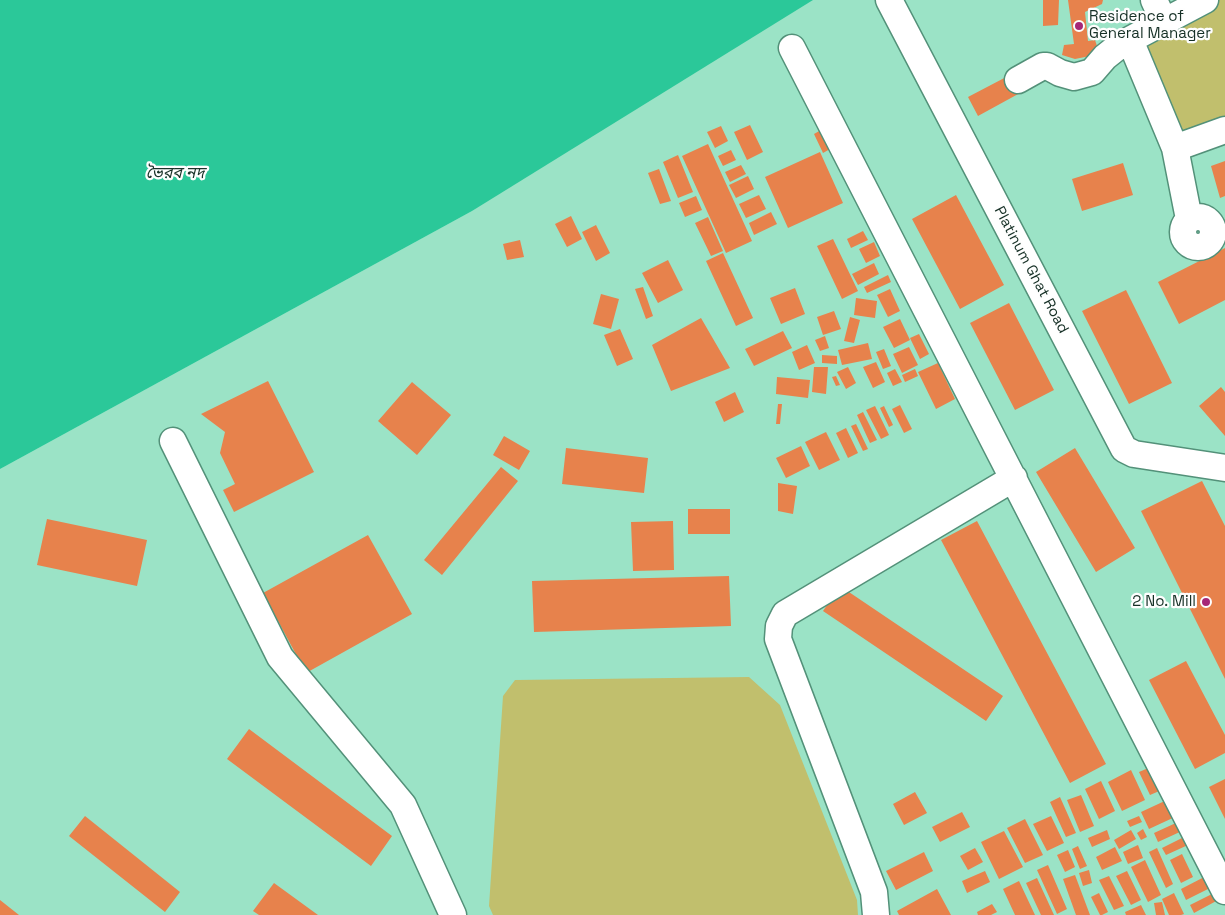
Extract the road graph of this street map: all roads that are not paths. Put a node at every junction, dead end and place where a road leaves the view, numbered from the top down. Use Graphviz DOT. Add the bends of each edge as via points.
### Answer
graph roads {
  1 [pos="889,0"];
  2 [pos="1205,0"];
  3 [pos="1159,11"];
  4 [pos="1130,40"];
  5 [pos="792,48"];
  6 [pos="1018,80"];
  7 [pos="1225,130"];
  8 [pos="1175,148"];
  9 [pos="1189,219"];
  10 [pos="173,441"];
  11 [pos="1225,468"];
  12 [pos="1014,478"];
  13 [pos="1225,891"];
  14 [pos="452,915"];
  15 [pos="876,915"];
  1 -- 11 [label="street, Platinum Ghat Road" via="1124,449 1134,454"];
  2 -- 3 [label="street"];
  3 -- 4 [label="street"];
  4 -- 6 [label="street" via="1112,50 1092,72 1074,77 1043,66"];
  4 -- 8 [label="street"];
  5 -- 12 [label="street"];
  7 -- 8 [label="street"];
  8 -- 9 [label="street"];
  10 -- 14 [label="street" via="280,657 403,805"];
  12 -- 13 [label="street"];
  12 -- 15 [label="street" via="785,614 778,626 778,639 874,892"];
}
